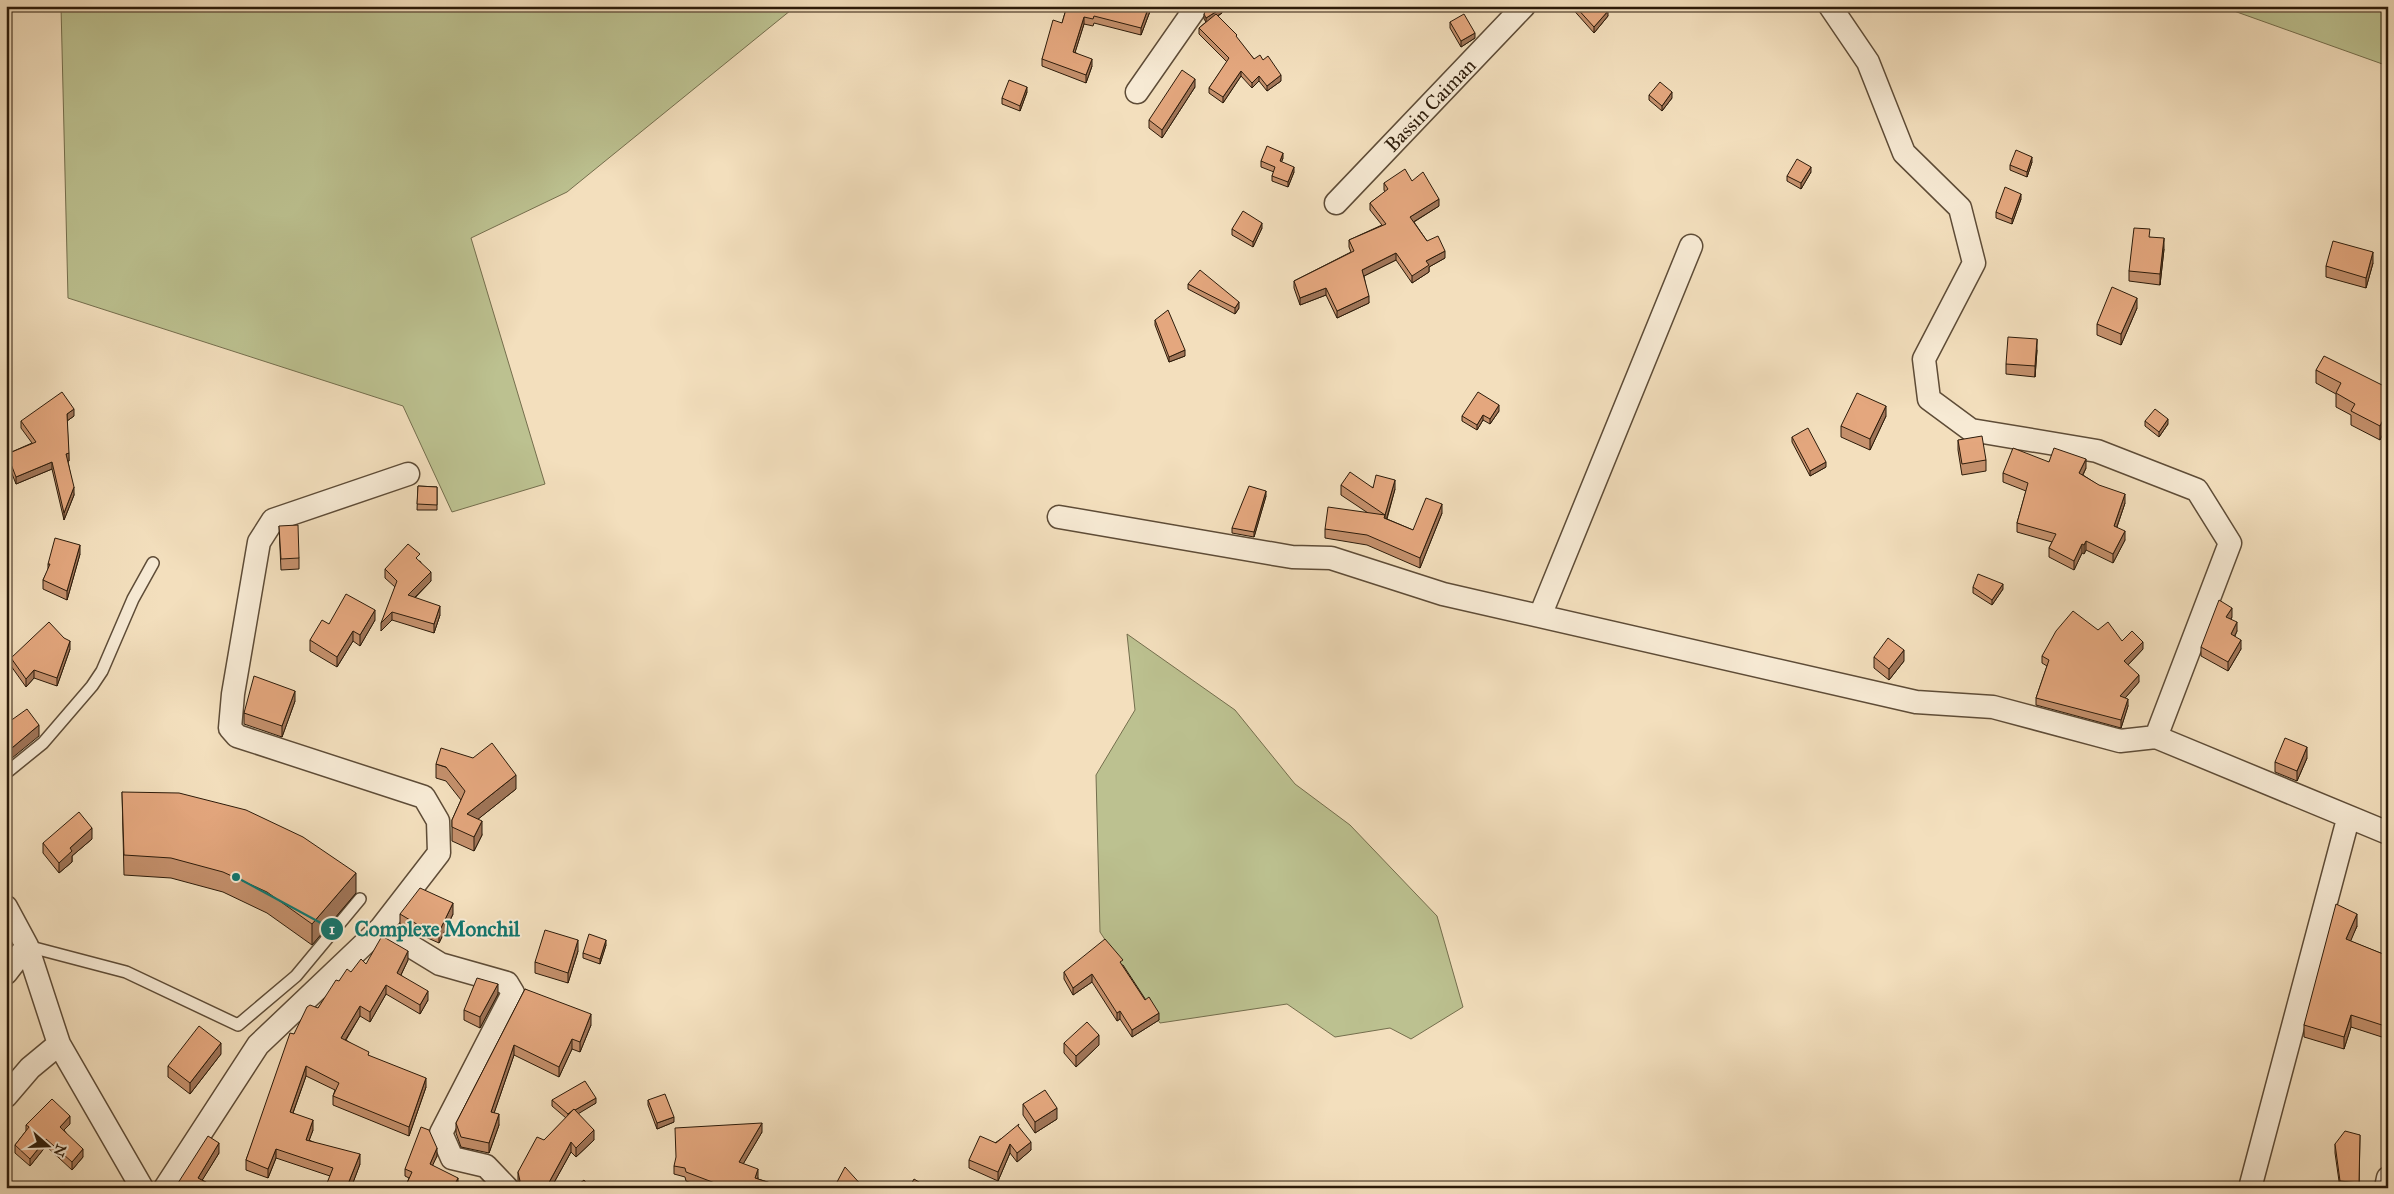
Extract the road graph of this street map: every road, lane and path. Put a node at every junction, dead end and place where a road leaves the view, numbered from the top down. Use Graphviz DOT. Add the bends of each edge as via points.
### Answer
graph roads {
  1 [pos="1197,6"];
  2 [pos="1524,6"];
  3 [pos="1830,6"];
  4 [pos="1137,92"];
  5 [pos="1336,203"];
  6 [pos="1691,246"];
  7 [pos="408,474"];
  8 [pos="1059,517"];
  9 [pos="153,563"];
  10 [pos="1540,616"];
  11 [pos="2156,738"];
  12 [pos="6,773"];
  13 [pos="2348,818"];
  14 [pos="2388,833"];
  15 [pos="360,900"];
  16 [pos="6,907"];
  17 [pos="381,928"];
  18 [pos="27,946"];
  19 [pos="6,974"];
  20 [pos="60,1044"];
  21 [pos="6,1096"];
  22 [pos="2388,1178"];
  23 [pos="142,1188"];
  24 [pos="165,1188"];
  25 [pos="507,1188"];
  26 [pos="2250,1188"];
  27 [pos="2386,1188"];
  1 -- 4 [label="street"];
  2 -- 5 [label="street, Bassin Caiman"];
  3 -- 11 [label="street" via="1868,62 1904,153 1960,208 1974,263 1924,359 1929,399 1971,430 2097,451 2197,490 2230,543"];
  6 -- 10 [label="street"];
  7 -- 17 [label="street" via="273,520 259,542 230,728 237,736 424,797 438,821 439,853"];
  8 -- 10 [label="street" via="1292,557 1331,558 1443,594"];
  9 -- 12 [label="lane" via="92,686 43,742"];
  10 -- 11 [label="street" via="1916,702 1993,707 2120,741"];
  11 -- 13 [label="street"];
  13 -- 14 [label="street"];
  13 -- 26 [label="street"];
  15 -- 18 [label="lane" via="296,976 238,1025 126,972"];
  16 -- 18 [label="street"];
  17 -- 24 [label="street" via="258,1045"];
  17 -- 25 [label="street" via="440,964 507,983 513,993 440,1133 452,1158 486,1166"];
  18 -- 19 [label="street"];
  18 -- 20 [label="street"];
  20 -- 21 [label="street" via="30,1068"];
  20 -- 23 [label="street"];
  22 -- 27 [label="street"];
}
